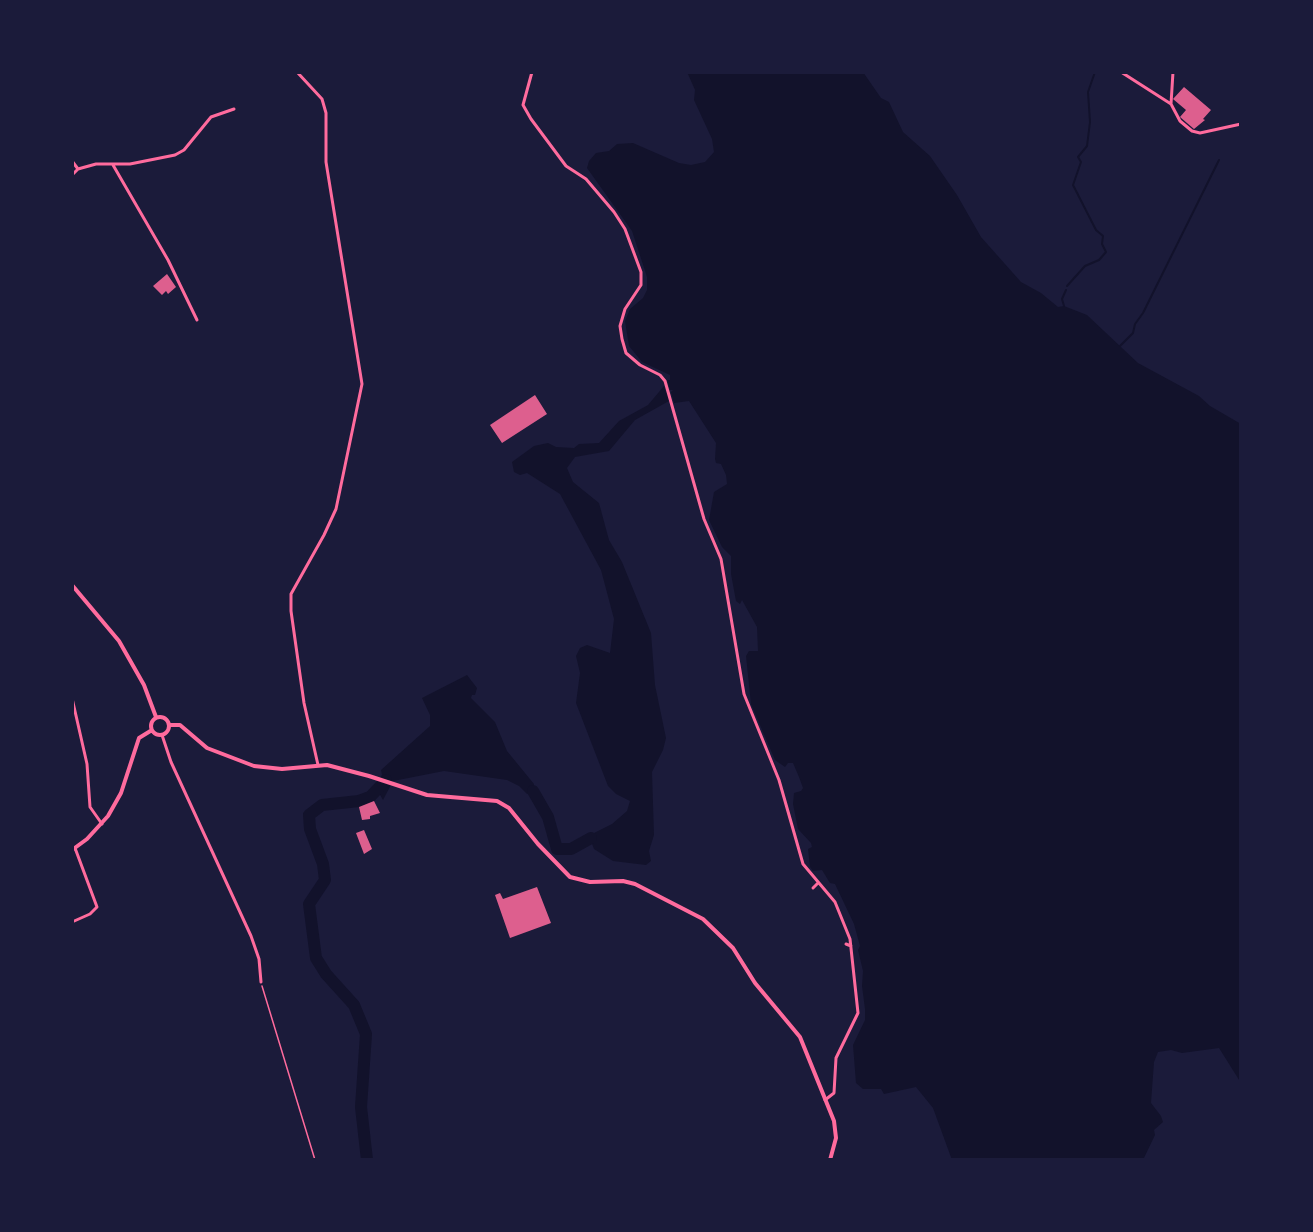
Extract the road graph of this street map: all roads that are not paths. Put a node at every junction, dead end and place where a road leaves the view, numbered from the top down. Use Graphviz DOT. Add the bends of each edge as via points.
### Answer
graph roads {
  1 [pos="297,72"];
  2 [pos="532,72"];
  3 [pos="1121,72"];
  4 [pos="1173,72"];
  5 [pos="1171,104"];
  6 [pos="234,110"];
  7 [pos="1241,124"];
  8 [pos="72,160"];
  9 [pos="113,165"];
  10 [pos="78,169"];
  11 [pos="72,176"];
  12 [pos="197,320"];
  13 [pos="72,585"];
  14 [pos="72,698"];
  15 [pos="156,717"];
  16 [pos="169,725"];
  17 [pos="152,730"];
  18 [pos="162,735"];
  19 [pos="318,765"];
  20 [pos="102,824"];
  21 [pos="74,849"];
  22 [pos="818,883"];
  23 [pos="813,888"];
  24 [pos="72,922"];
  25 [pos="846,944"];
  26 [pos="851,946"];
  27 [pos="261,982"];
  28 [pos="825,1100"];
  29 [pos="830,1160"];
  1 -- 19 [label="street" via="322,99 326,112 326,162 362,384 336,509 291,594 304,703"];
  2 -- 22 [label="street" via="523,105 566,166 586,179 614,212 625,229 641,272 641,285 625,309 620,326 626,353 665,381 704,519 723,567 744,694 779,780 803,864"];
  3 -- 5 [label="street"];
  4 -- 5 [label="street"];
  5 -- 7 [label="street" via="1180,122 1192,131 1200,133"];
  6 -- 9 [label="street" via="211,117 184,150 175,155"];
  8 -- 10 [label="street"];
  9 -- 10 [label="street" via="101,163"];
  9 -- 12 [label="street" via="168,260"];
  10 -- 11 [label="street"];
  13 -- 15 [label="main road" via="123,648"];
  14 -- 20 [label="street" via="87,764 90,807"];
  15 -- 16 [label="main road" via="165,718"];
  15 -- 17 [label="main road"];
  16 -- 18 [label="main road"];
  16 -- 19 [label="main road" via="180,725 207,748 254,766 282,769"];
  17 -- 18 [label="main road"];
  17 -- 20 [label="main road" via="139,738 121,793"];
  18 -- 27 [label="street" via="251,936"];
  19 -- 28 [label="main road" via="427,795 487,799 503,804 570,877 635,884 689,910 734,948 756,984 800,1037"];
  20 -- 21 [label="main road"];
  21 -- 24 [label="street" via="97,907"];
  22 -- 23 [label="street"];
  22 -- 26 [label="street" via="841,914"];
  25 -- 26 [label="street"];
  26 -- 28 [label="street" via="858,1013 836,1058 834,1094"];
  28 -- 29 [label="main road" via="836,1131"];
}
